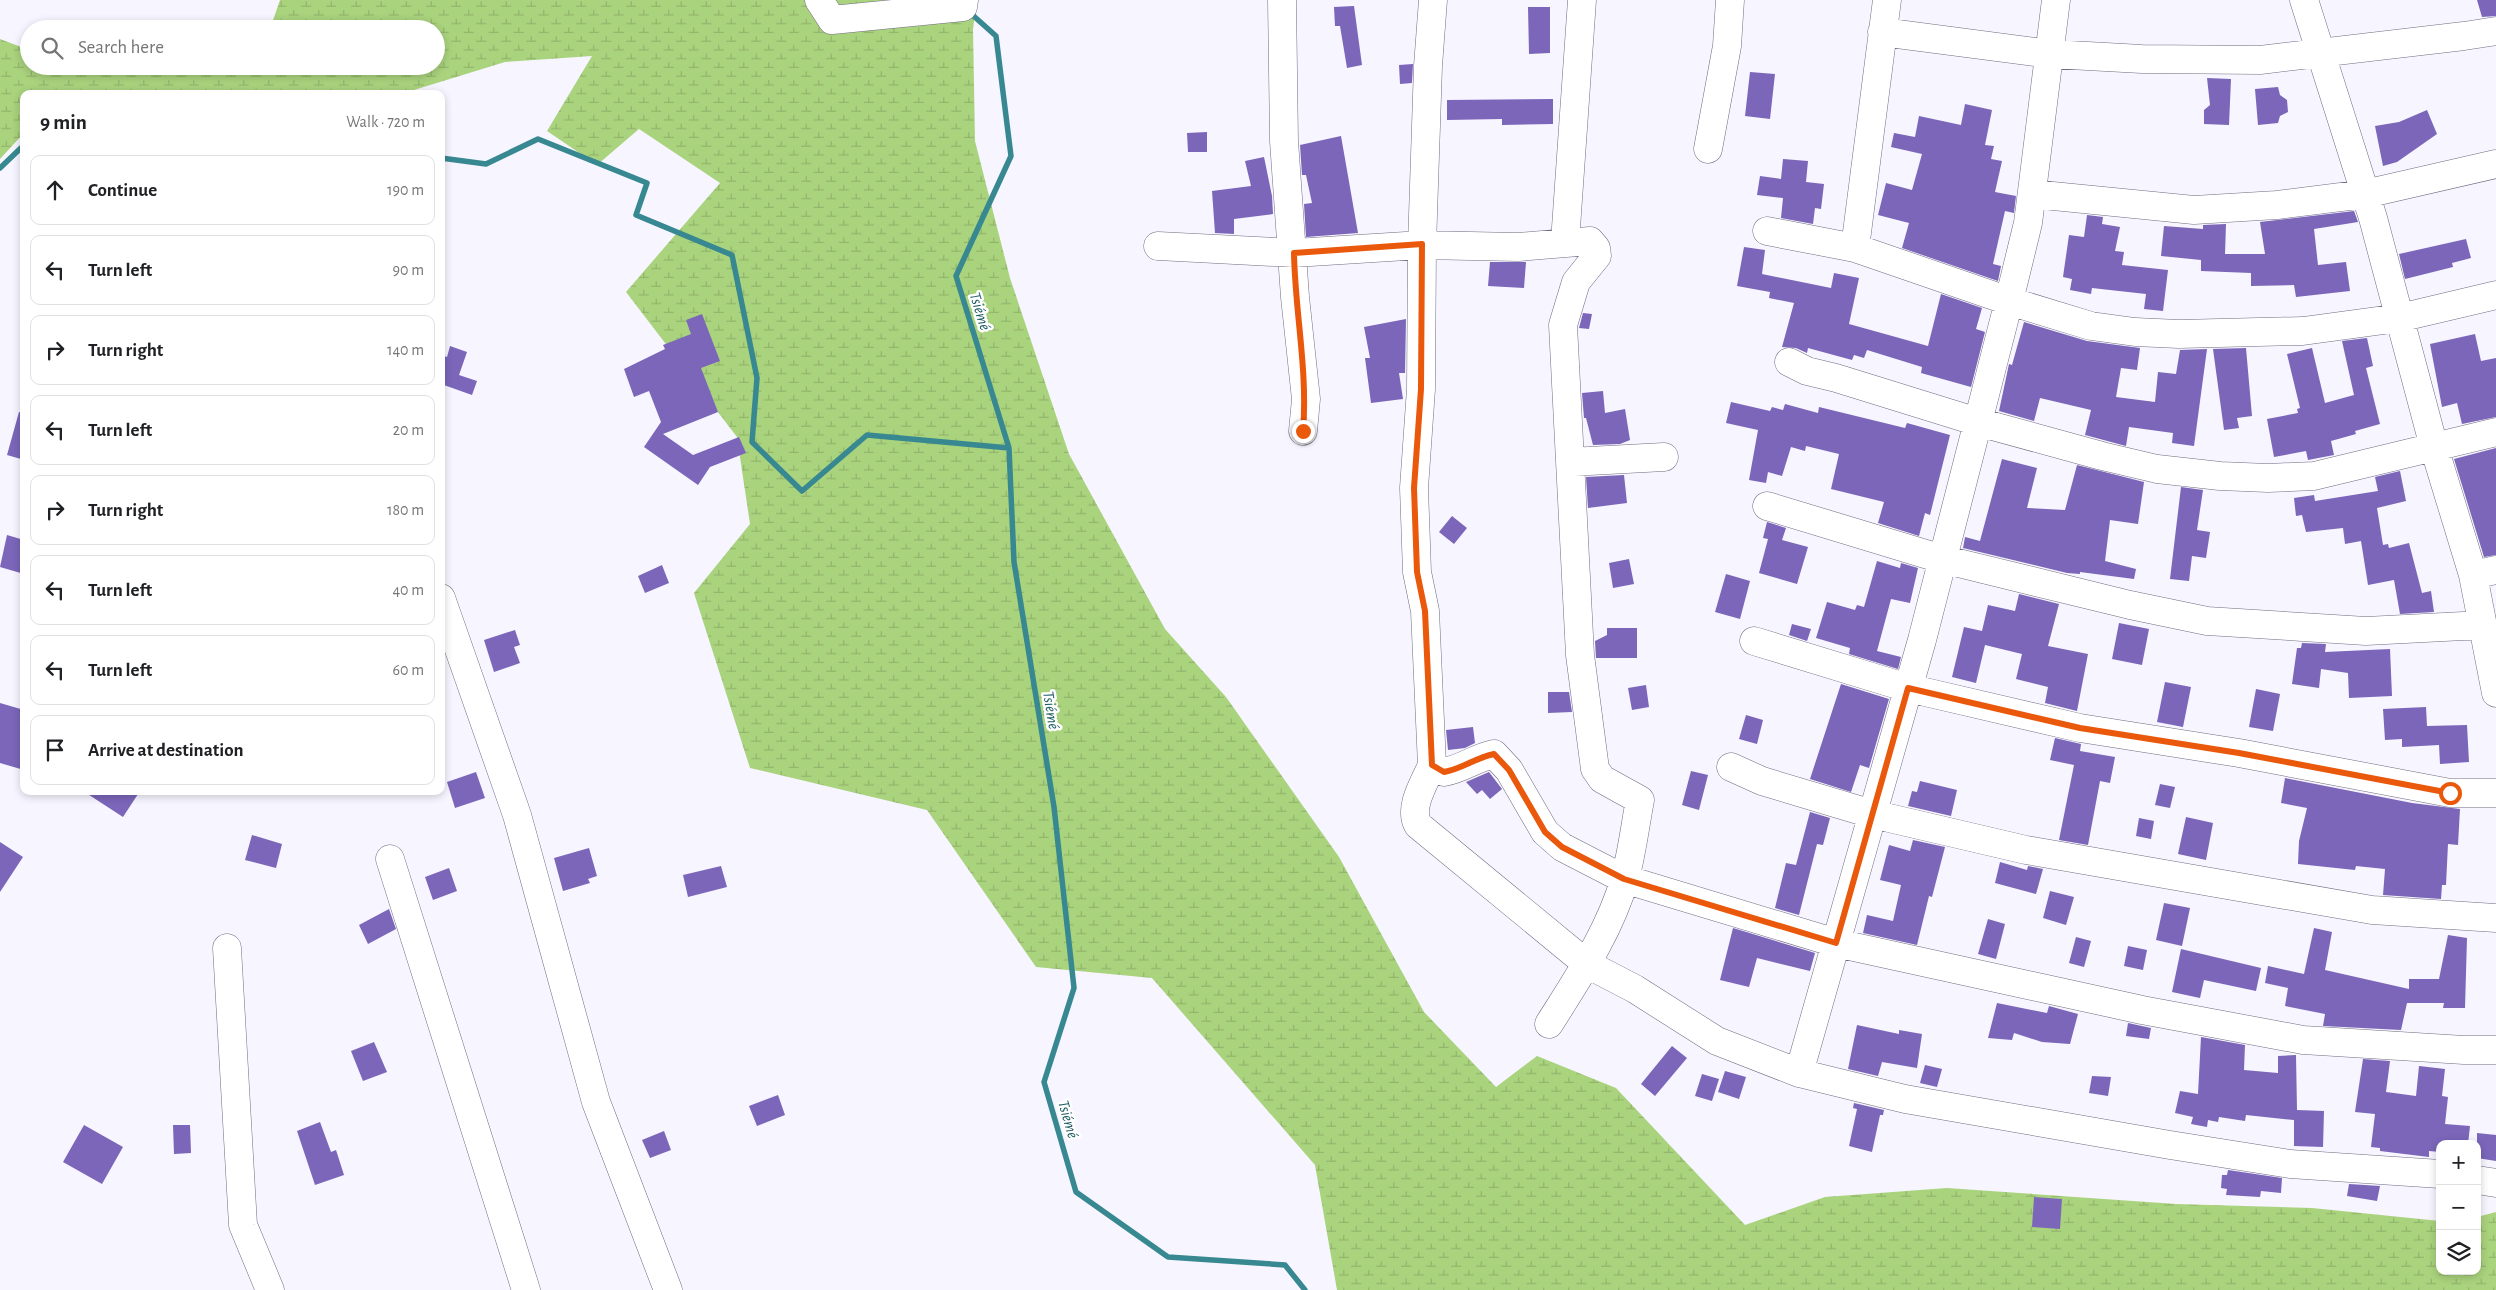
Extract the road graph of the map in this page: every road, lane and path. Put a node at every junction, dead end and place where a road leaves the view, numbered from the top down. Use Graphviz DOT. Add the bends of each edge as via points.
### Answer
graph roads {
  1 [pos="819,0"];
  2 [pos="964,0"];
  3 [pos="1282,0"];
  4 [pos="1433,0"];
  5 [pos="1582,0"];
  6 [pos="1730,0"];
  7 [pos="1887,0"];
  8 [pos="2056,0"];
  9 [pos="2304,0"];
  10 [pos="2496,30"];
  11 [pos="1882,32"];
  12 [pos="2321,53"];
  13 [pos="2051,54"];
  14 [pos="1708,149"];
  15 [pos="2496,164"];
  16 [pos="2032,194"];
  17 [pos="2365,194"];
  18 [pos="1768,231"];
  19 [pos="1565,242"];
  20 [pos="1422,244"];
  21 [pos="1158,246"];
  22 [pos="1855,248"];
  23 [pos="1294,253"];
  24 [pos="2496,295"];
  25 [pos="2009,302"];
  26 [pos="2399,318"];
  27 [pos="1789,362"];
  28 [pos="1978,422"];
  29 [pos="1303,431"];
  30 [pos="2496,432"];
  31 [pos="2434,447"];
  32 [pos="1664,457"];
  33 [pos="1570,462"];
  34 [pos="1767,506"];
  35 [pos="1942,559"];
  36 [pos="2485,572"];
  37 [pos="445,610"];
  38 [pos="2483,625"];
  39 [pos="1754,641"];
  40 [pos="1908,688"];
  41 [pos="2496,693"];
  42 [pos="1432,765"];
  43 [pos="1731,767"];
  44 [pos="2496,793"];
  45 [pos="1872,814"];
  46 [pos="390,859"];
  47 [pos="1624,879"];
  48 [pos="2496,918"];
  49 [pos="1836,943"];
  50 [pos="227,948"];
  51 [pos="1587,964"];
  52 [pos="1549,1024"];
  53 [pos="2496,1050"];
  54 [pos="1799,1073"];
  55 [pos="2436,1174"];
  56 [pos="2481,1181"];
  57 [pos="2496,1184"];
  58 [pos="270,1290"];
  59 [pos="526,1290"];
  60 [pos="668,1290"];
  1 -- 2 [label="street" via="832,20 963,7"];
  3 -- 23 [label="street" via="1284,142"];
  4 -- 20 [label="street"];
  5 -- 19 [label="street"];
  6 -- 14 [label="street" via="1727,46"];
  7 -- 11 [label="street"];
  8 -- 13 [label="street"];
  9 -- 12 [label="street"];
  10 -- 12 [label="street"];
  11 -- 13 [label="street"];
  11 -- 22 [label="street"];
  12 -- 13 [label="street" via="2260,60"];
  12 -- 17 [label="street"];
  13 -- 16 [label="street"];
  15 -- 17 [label="street"];
  16 -- 17 [label="street" via="2194,210"];
  16 -- 25 [label="street"];
  17 -- 26 [label="street"];
  18 -- 22 [label="street"];
  19 -- 20 [label="street" via="1518,247"];
  19 -- 33 [label="street" via="1590,241 1598,256 1576,282 1563,325"];
  20 -- 23 [label="street"];
  20 -- 42 [label="street" via="1422,361 1414,488 1417,572 1425,611"];
  21 -- 23 [label="street"];
  22 -- 25 [label="street"];
  23 -- 29 [label="street" via="1295,297 1306,399"];
  24 -- 26 [label="street"];
  25 -- 26 [label="street" via="2091,326 2179,334 2303,331"];
  25 -- 28 [label="street"];
  26 -- 31 [label="street"];
  27 -- 28 [label="street" via="1807,371"];
  28 -- 31 [label="street" via="2157,469 2220,476 2314,476"];
  28 -- 35 [label="street"];
  30 -- 31 [label="street"];
  31 -- 36 [label="street"];
  32 -- 33 [label="street"];
  33 -- 47 [label="street" via="1580,655 1595,769 1602,779 1640,800"];
  34 -- 35 [label="street"];
  35 -- 38 [label="street" via="2207,621 2366,631"];
  35 -- 40 [label="street"];
  36 -- 38 [label="street"];
  37 -- 60 [label="street" via="516,814 596,1102"];
  38 -- 41 [label="street"];
  39 -- 40 [label="street"];
  40 -- 44 [label="street" via="2080,728 2239,753 2450,793"];
  40 -- 45 [label="street"];
  42 -- 47 [label="street" via="1444,772 1459,769 1478,757 1494,754 1509,770 1545,832 1562,847"];
  42 -- 51 [label="street" via="1414,808 1418,825"];
  43 -- 45 [label="street" via="1762,781"];
  45 -- 48 [label="street" via="2026,850 2372,910"];
  45 -- 49 [label="street"];
  46 -- 59 [label="street"];
  47 -- 49 [label="street"];
  47 -- 51 [label="street"];
  49 -- 53 [label="street" via="2142,1010 2303,1040"];
  49 -- 54 [label="street"];
  50 -- 58 [label="street" via="243,1224"];
  51 -- 52 [label="street"];
  51 -- 54 [label="street" via="1635,989 1717,1041"];
  54 -- 55 [label="street" via="1905,1099 2290,1164"];
  56 -- 57 [label="street"];
}
